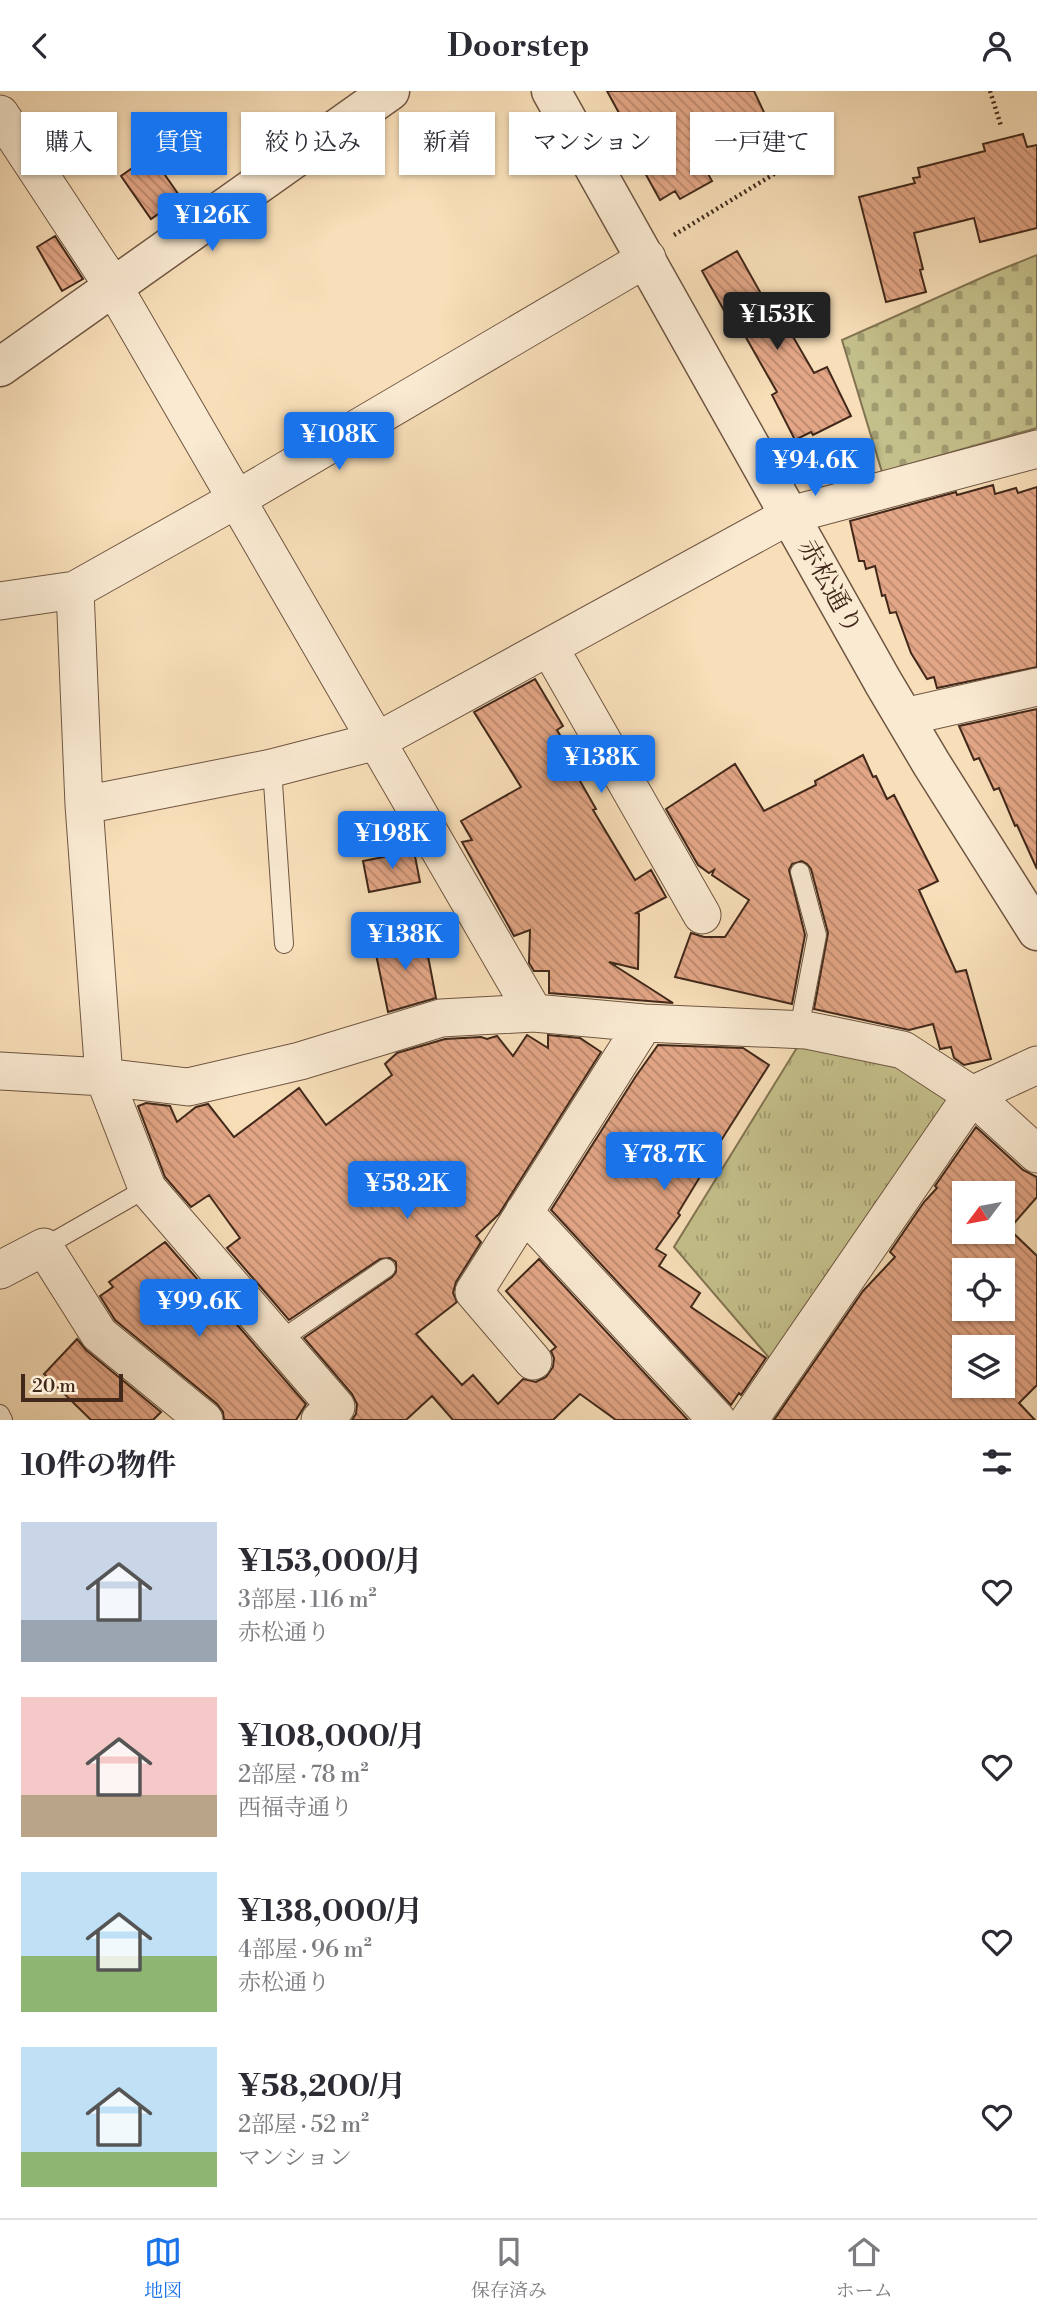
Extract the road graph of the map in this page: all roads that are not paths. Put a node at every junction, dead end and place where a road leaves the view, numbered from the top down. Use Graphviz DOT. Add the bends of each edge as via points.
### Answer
graph roads {
  1 [pos="390,91"];
  2 [pos="551,91"];
  3 [pos="0,114"];
  4 [pos="657,249"];
  5 [pos="113,286"];
  6 [pos="0,367"];
  7 [pos="1037,449"];
  8 [pos="237,499"];
  9 [pos="790,515"];
  10 [pos="75,590"];
  11 [pos="0,601"];
  12 [pos="550,647"];
  13 [pos="1037,687"];
  14 [pos="904,717"];
  15 [pos="377,741"];
  16 [pos="272,768"];
  17 [pos="84,805"];
  18 [pos="800,872"];
  19 [pos="702,915"];
  20 [pos="1037,930"];
  21 [pos="284,944"];
  22 [pos="534,1013"];
  23 [pos="644,1023"];
  24 [pos="799,1029"];
  25 [pos="1037,1065"];
  26 [pos="0,1071"];
  27 [pos="104,1077"];
  28 [pos="972,1095"];
  29 [pos="1037,1154"];
  30 [pos="147,1188"];
  31 [pos="524,1212"];
  32 [pos="44,1247"];
  33 [pos="386,1268"];
  34 [pos="0,1270"];
  35 [pos="279,1341"];
  36 [pos="533,1361"];
  37 [pos="0,1414"];
  38 [pos="3,1420"];
  39 [pos="204,1420"];
  40 [pos="320,1420"];
  41 [pos="717,1420"];
  42 [pos="749,1420"];
  1 -- 5 [label="street"];
  2 -- 4 [label="street, 赤松通り"];
  3 -- 5 [label="street"];
  4 -- 8 [label="street"];
  4 -- 9 [label="street, 赤松通り"];
  5 -- 6 [label="street"];
  5 -- 8 [label="street"];
  7 -- 9 [label="street"];
  8 -- 10 [label="street"];
  8 -- 15 [label="street"];
  9 -- 12 [label="street"];
  9 -- 14 [label="street, 赤松通り"];
  10 -- 11 [label="street"];
  10 -- 17 [label="street"];
  12 -- 15 [label="street"];
  12 -- 19 [label="street"];
  13 -- 14 [label="street"];
  14 -- 20 [label="street, 赤松通り"];
  15 -- 16 [label="street"];
  15 -- 22 [label="street"];
  16 -- 17 [label="street"];
  16 -- 21 [label="lane"];
  17 -- 27 [label="street"];
  18 -- 24 [label="lane" via="817,935"];
  22 -- 23 [label="street"];
  22 -- 27 [label="street" via="441,1018 300,1061 188,1087"];
  23 -- 24 [label="street"];
  23 -- 31 [label="street"];
  24 -- 28 [label="street" via="903,1050"];
  25 -- 28 [label="street"];
  26 -- 27 [label="street"];
  27 -- 30 [label="street"];
  28 -- 29 [label="street"];
  28 -- 42 [label="street"];
  30 -- 32 [label="lane"];
  30 -- 35 [label="street"];
  31 -- 36 [label="street" via="474,1292"];
  31 -- 41 [label="street"];
  32 -- 34 [label="street"];
  32 -- 39 [label="street" via="99,1334"];
  33 -- 35 [label="lane"];
  35 -- 40 [label="street" via="336,1407"];
  37 -- 38 [label="lane"];
}
